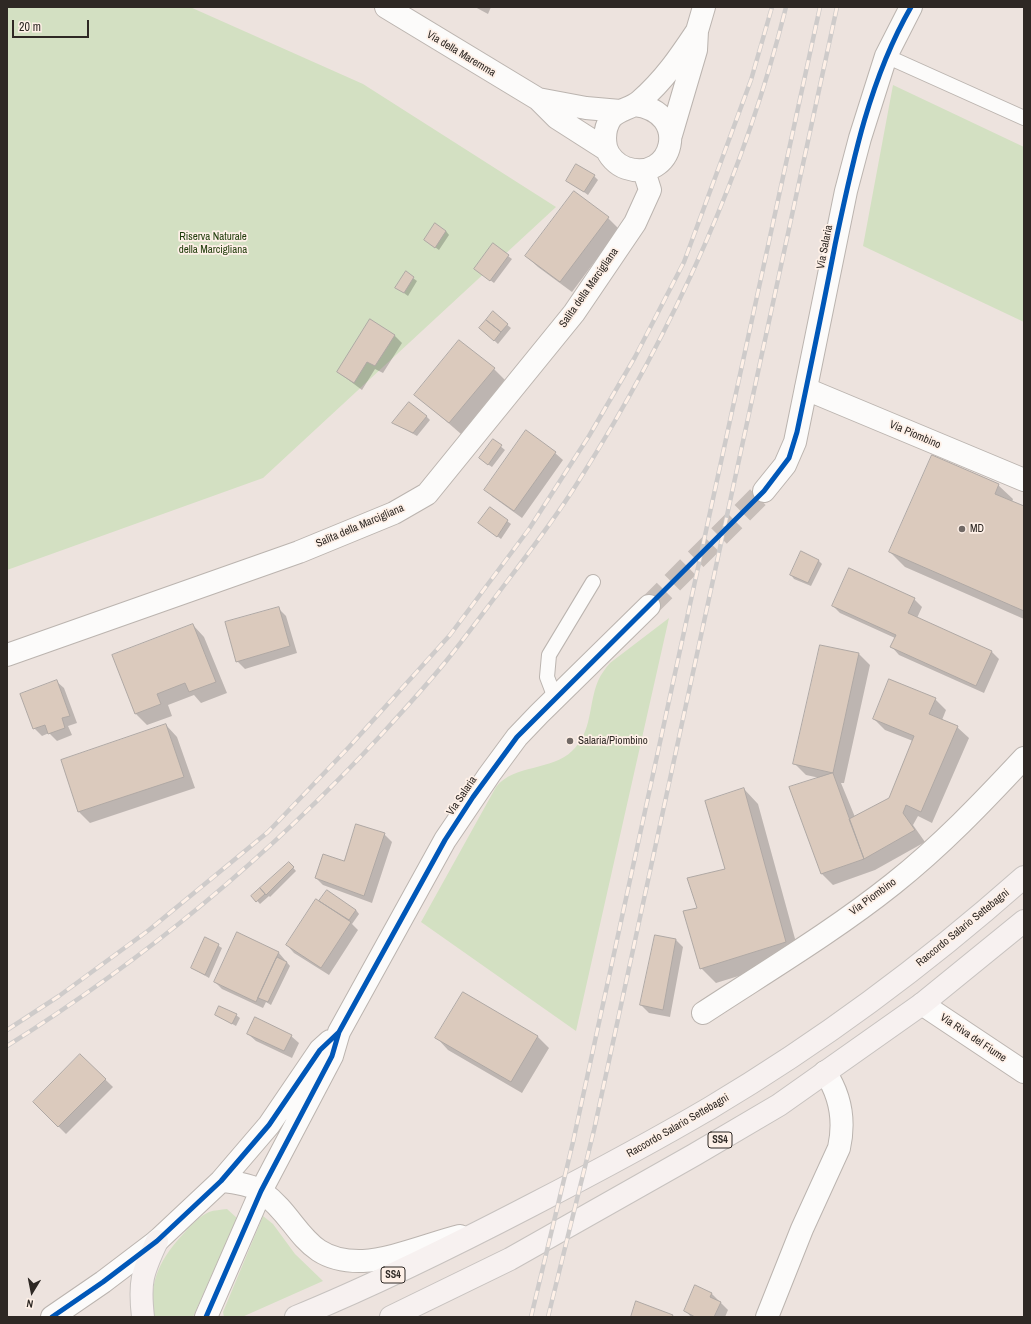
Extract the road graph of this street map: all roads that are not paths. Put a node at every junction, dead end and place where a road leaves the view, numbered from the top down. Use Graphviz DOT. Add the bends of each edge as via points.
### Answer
graph roads {
  1 [pos="386,7"];
  2 [pos="704,7"];
  3 [pos="911,7"];
  4 [pos="697,31"];
  5 [pos="886,56"];
  6 [pos="538,99"];
  7 [pos="627,108"];
  8 [pos="1024,118"];
  9 [pos="671,135"];
  10 [pos="606,150"];
  11 [pos="644,171"];
  12 [pos="806,389"];
  13 [pos="1024,480"];
  14 [pos="764,491"];
  15 [pos="594,582"];
  16 [pos="649,606"];
  17 [pos="7,655"];
  18 [pos="555,698"];
  19 [pos="1024,758"];
  20 [pos="1023,877"];
  21 [pos="1024,921"];
  22 [pos="922,1004"];
  23 [pos="704,1013"];
  24 [pos="339,1032"];
  25 [pos="1024,1071"];
  26 [pos="825,1072"];
  27 [pos="221,1181"];
  28 [pos="261,1191"];
  29 [pos="488,1228"];
  30 [pos="157,1241"];
  31 [pos="52,1317"];
  32 [pos="143,1317"];
  33 [pos="206,1317"];
  34 [pos="296,1317"];
  35 [pos="391,1317"];
  36 [pos="767,1317"];
  1 -- 6 [label="street, Via della Maremma"];
  2 -- 4 [label="street"];
  3 -- 5 [label="street, Via Salaria"];
  4 -- 7 [label="street" via="662,81"];
  4 -- 9 [label="street" via="696,50"];
  5 -- 8 [label="lane"];
  5 -- 12 [label="street, Via Salaria" via="866,116 846,191"];
  6 -- 7 [label="street, Via della Maremma" via="586,108"];
  6 -- 10 [label="street, Via della Maremma" via="557,118"];
  7 -- 9 [label="street" via="648,107 659,113 667,123"];
  7 -- 10 [label="street" via="611,118 606,128"];
  9 -- 11 [label="street" via="670,147 664,158"];
  10 -- 11 [label="street" via="621,167 632,171"];
  11 -- 17 [label="street, Salita della Marcigliana" via="650,190 635,223 574,313 427,494 394,513 299,552"];
  12 -- 13 [label="street, Via Piombino"];
  12 -- 14 [label="street, Via Salaria" via="792,449 785,465"];
  15 -- 18 [label="lane" via="548,655 547,677"];
  16 -- 18 [label="street, Via Salaria"];
  18 -- 24 [label="street, Via Salaria" via="517,737 458,819"];
  19 -- 23 [label="street, Via Piombino" via="958,828 892,884"];
  20 -- 29 [label="main road, Raccordo Salario Settebagni / SS4" via="948,943 769,1071 604,1168"];
  21 -- 22 [label="main road, SS4"];
  22 -- 25 [label="street, Via Riva del Fiume"];
  22 -- 26 [label="main road, SS4"];
  24 -- 27 [label="street" via="320,1050 269,1125"];
  24 -- 28 [label="street" via="332,1056"];
  26 -- 35 [label="main road, SS4" via="779,1105 510,1259"];
  26 -- 36 [label="street" via="833,1084 841,1110 839,1148 802,1229"];
  27 -- 28 [label="street" via="236,1182"];
  27 -- 30 [label="street"];
  28 -- 29 [label="street" via="310,1244 322,1252 344,1260 376,1259"];
  28 -- 33 [label="street"];
  29 -- 34 [label="main road, Raccordo Salario Settebagni / SS4" via="386,1278"];
  30 -- 31 [label="street"];
  30 -- 32 [label="main road" via="141,1278"];
}
